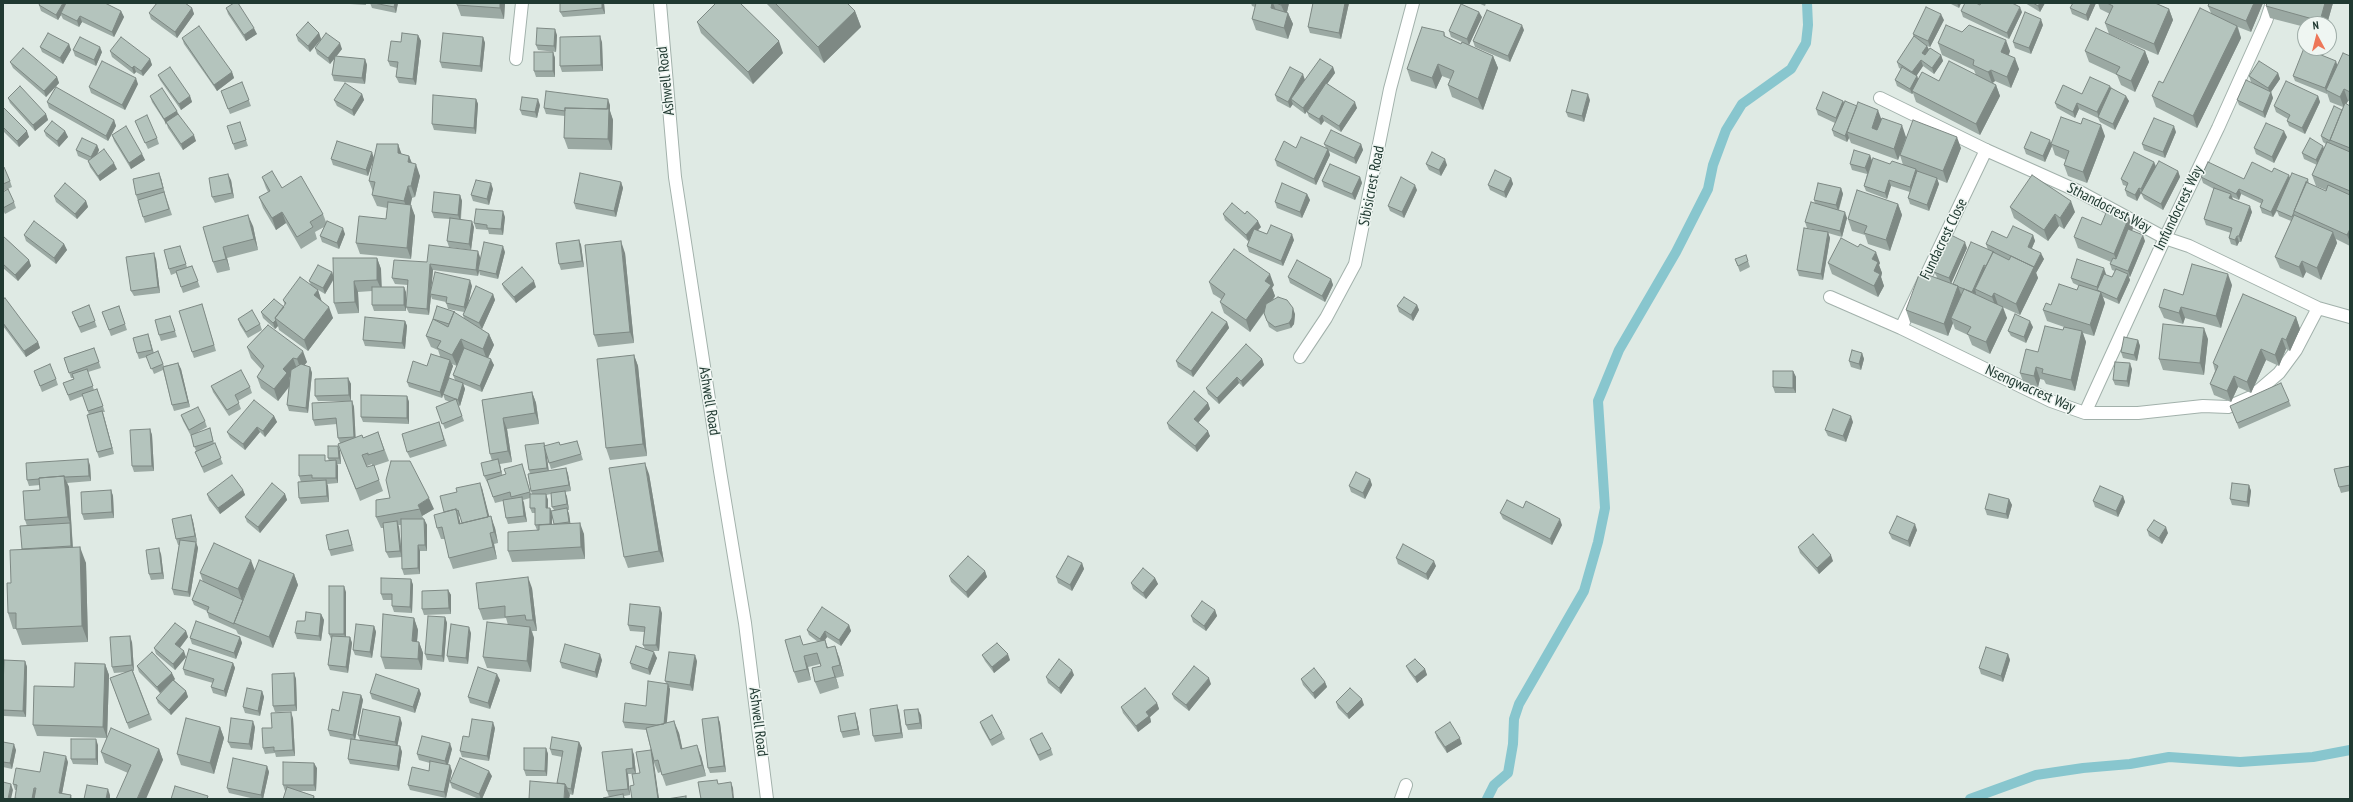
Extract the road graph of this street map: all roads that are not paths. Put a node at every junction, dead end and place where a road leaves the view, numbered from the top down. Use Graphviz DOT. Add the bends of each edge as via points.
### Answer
graph roads {
  1 [pos="522,3"];
  2 [pos="660,3"];
  3 [pos="1413,3"];
  4 [pos="2272,3"];
  5 [pos="516,59"];
  6 [pos="1880,98"];
  7 [pos="1986,150"];
  8 [pos="2165,238"];
  9 [pos="1830,297"];
  10 [pos="2318,308"];
  11 [pos="2350,317"];
  12 [pos="1901,328"];
  13 [pos="1300,357"];
  14 [pos="2085,414"];
  15 [pos="1406,785"];
  16 [pos="767,799"];
  17 [pos="1402,799"];
  1 -- 5 [label="street"];
  2 -- 16 [label="street, Ashwell Road" via="675,177 745,623"];
  3 -- 13 [label="street, Sibisicrest Road" via="1390,89 1355,264 1326,318"];
  4 -- 8 [label="street, Imfundocrest Way" via="2221,121"];
  6 -- 7 [label="street, Sthandocrest Way"];
  7 -- 8 [label="street, Sthandocrest Way" via="2080,192"];
  7 -- 12 [label="street, Fundacrest Close"];
  8 -- 10 [label="street, Sthandocrest Way" via="2189,246"];
  8 -- 14 [label="street, Imfundocrest Way"];
  9 -- 12 [label="street, Nsengwacrest Way"];
  10 -- 11 [label="street, Sthandocrest Way"];
  10 -- 14 [label="street, Nsengwacrest Way" via="2296,350 2279,373 2251,396 2228,407 2202,406 2138,413"];
  12 -- 14 [label="street, Nsengwacrest Way" via="2051,401"];
  15 -- 17 [label="street"];
}
